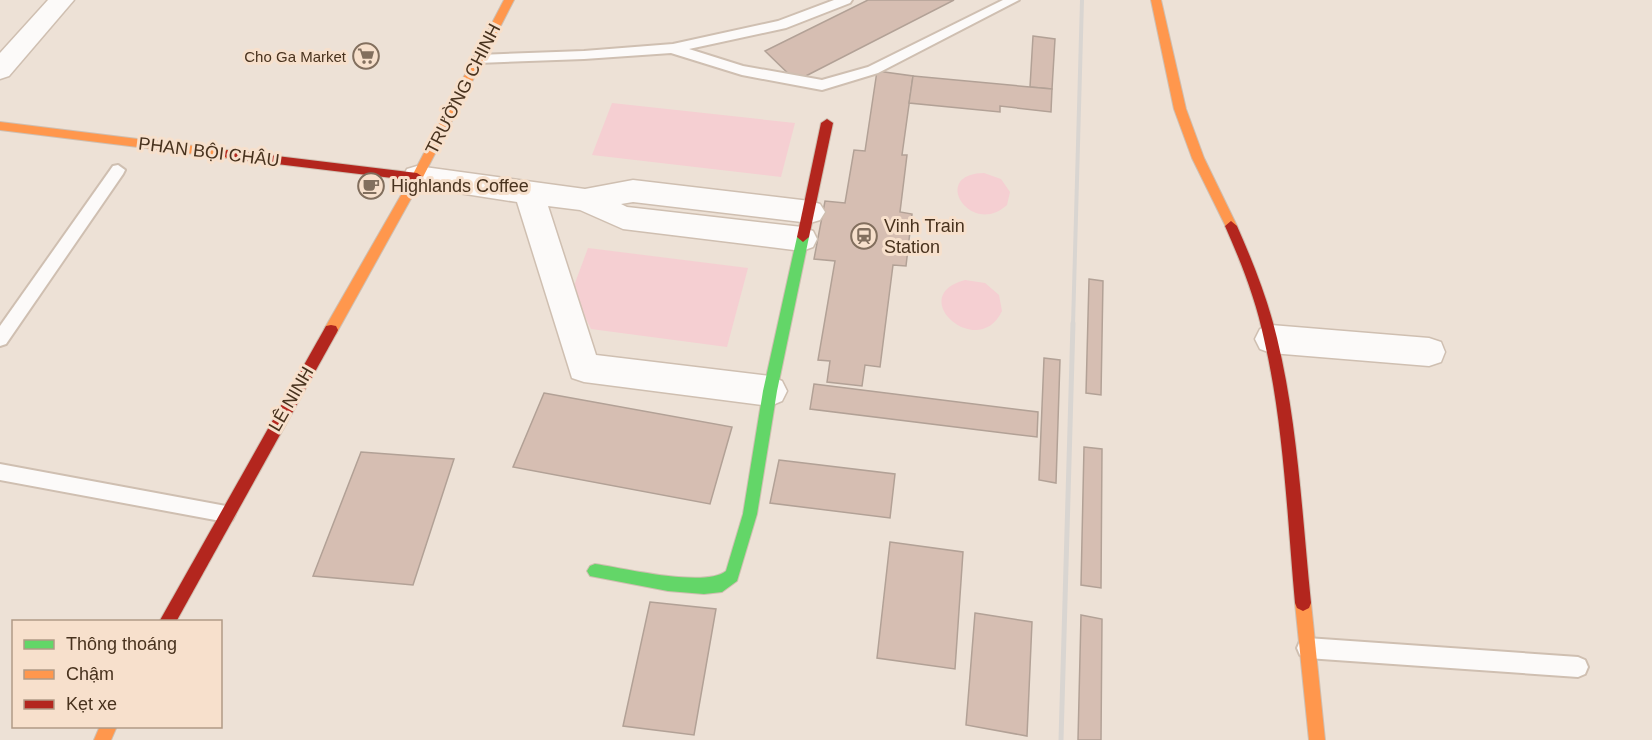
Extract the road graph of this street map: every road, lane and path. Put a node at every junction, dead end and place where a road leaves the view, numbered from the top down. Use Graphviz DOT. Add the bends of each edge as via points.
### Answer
graph roads {
  1 [pos="62,0"];
  2 [pos="509,0"];
  3 [pos="846,0"];
  4 [pos="1013,0"];
  5 [pos="1156,0"];
  6 [pos="673,48"];
  7 [pos="478,59"];
  8 [pos="0,70"];
  9 [pos="827,123"];
  10 [pos="0,126"];
  11 [pos="118,170"];
  12 [pos="417,177"];
  13 [pos="529,193"];
  14 [pos="806,225"];
  15 [pos="0,339"];
  16 [pos="1271,339"];
  17 [pos="1429,352"];
  18 [pos="770,391"];
  19 [pos="0,472"];
  20 [pos="226,514"];
  21 [pos="595,571"];
  22 [pos="168,620"];
  23 [pos="1306,648"];
  24 [pos="1578,667"];
  25 [pos="1317,740"];
  1 -- 8 [label="street"];
  2 -- 7 [label="street, TRƯỜNG CHINH"];
  3 -- 6 [label="lane" via="782,25"];
  4 -- 6 [label="lane" via="873,70 822,85 742,70"];
  5 -- 16 [label="street" via="1180,109 1232,229"];
  6 -- 7 [label="lane"];
  7 -- 12 [label="street, TRƯỜNG CHINH"];
  9 -- 14 [label="street"];
  10 -- 12 [label="street, PHAN BỘI CHÂU"];
  11 -- 15 [label="lane"];
  12 -- 13 [label="street"];
  12 -- 20 [label="street, LÊ NINH"];
  13 -- 14 [label="street" via="585,200 623,218"];
  13 -- 18 [label="street" via="584,368"];
  14 -- 18 [label="street"];
  16 -- 17 [label="street"];
  16 -- 23 [label="street" via="1283,413"];
  18 -- 21 [label="street" via="750,514 732,576 722,584 704,586"];
  19 -- 20 [label="lane"];
  20 -- 22 [label="street, LÊ NINH"];
  23 -- 24 [label="lane"];
  23 -- 25 [label="street"];
}
